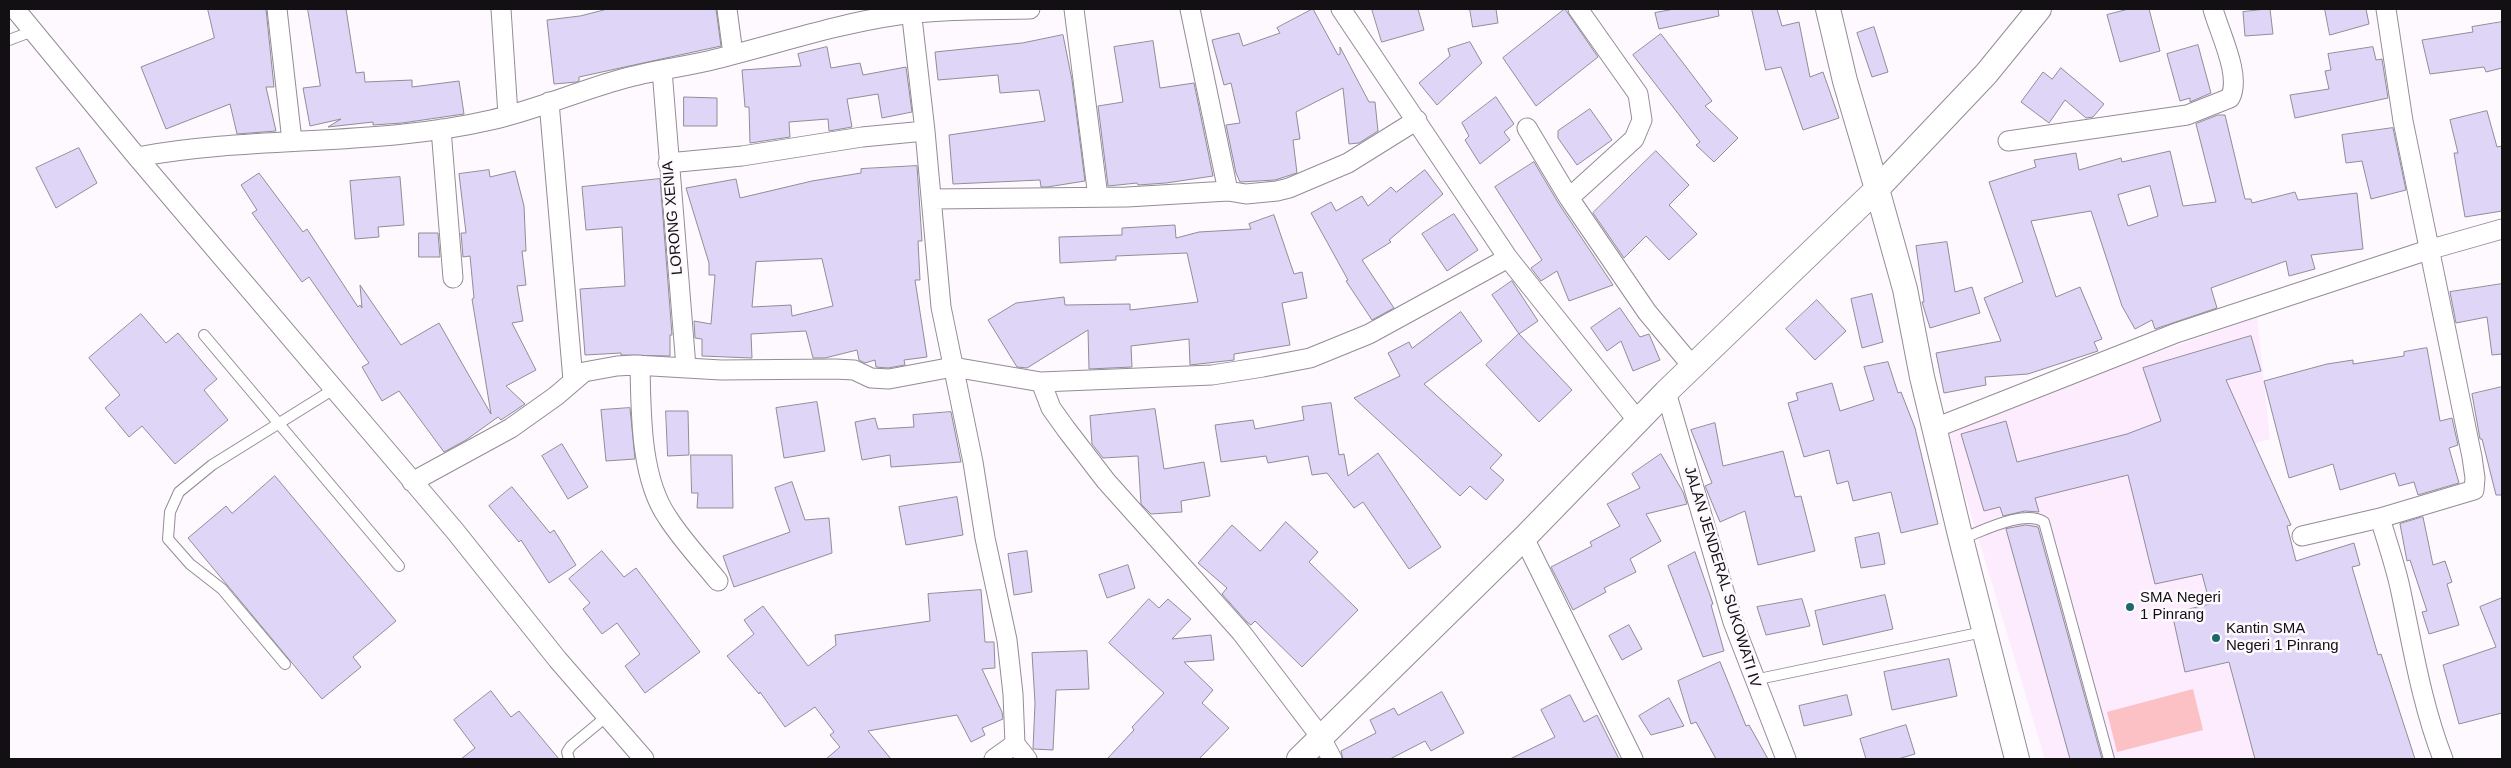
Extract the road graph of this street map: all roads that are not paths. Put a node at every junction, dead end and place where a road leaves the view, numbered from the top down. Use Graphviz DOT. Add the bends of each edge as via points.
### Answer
graph roads {
  1 [pos="15,9"];
  2 [pos="277,9"];
  3 [pos="501,9"];
  4 [pos="727,9"];
  5 [pos="1030,9"];
  6 [pos="1074,9"];
  7 [pos="1190,9"];
  8 [pos="1341,9"];
  9 [pos="1578,9"];
  10 [pos="1828,9"];
  11 [pos="2040,9"];
  12 [pos="2213,9"];
  13 [pos="2386,9"];
  14 [pos="912,11"];
  15 [pos="33,31"];
  16 [pos="9,40"];
  17 [pos="734,54"];
  18 [pos="662,70"];
  19 [pos="550,102"];
  20 [pos="508,115"];
  21 [pos="1417,120"];
  22 [pos="1528,128"];
  23 [pos="441,129"];
  24 [pos="925,131"];
  25 [pos="292,140"];
  26 [pos="2008,141"];
  27 [pos="137,157"];
  28 [pos="668,163"];
  29 [pos="1878,189"];
  30 [pos="1228,190"];
  31 [pos="1098,197"];
  32 [pos="1569,198"];
  33 [pos="931,199"];
  34 [pos="2502,229"];
  35 [pos="2428,250"];
  36 [pos="1508,258"];
  37 [pos="453,278"];
  38 [pos="204,335"];
  39 [pos="640,365"];
  40 [pos="1693,366"];
  41 [pos="686,367"];
  42 [pos="953,367"];
  43 [pos="574,380"];
  44 [pos="1041,382"];
  45 [pos="334,389"];
  46 [pos="1666,392"];
  47 [pos="1638,421"];
  48 [pos="279,422"];
  49 [pos="1935,428"];
  50 [pos="412,482"];
  51 [pos="2380,518"];
  52 [pos="2302,536"];
  53 [pos="1524,538"];
  54 [pos="1961,539"];
  55 [pos="399,566"];
  56 [pos="718,581"];
  57 [pos="1984,632"];
  58 [pos="285,664"];
  59 [pos="1754,680"];
  60 [pos="606,717"];
  61 [pos="1320,736"];
  62 [pos="1015,744"];
  63 [pos="569,759"];
  64 [pos="644,759"];
  65 [pos="994,759"];
  66 [pos="1026,759"];
  67 [pos="1298,759"];
  68 [pos="1332,759"];
  69 [pos="1633,759"];
  70 [pos="1786,759"];
  71 [pos="2017,759"];
  72 [pos="2109,759"];
  73 [pos="2443,759"];
  1 -- 15 [label="street"];
  2 -- 25 [label="street"];
  3 -- 20 [label="street"];
  4 -- 17 [label="street"];
  5 -- 14 [label="street"];
  6 -- 31 [label="street"];
  7 -- 30 [label="street"];
  8 -- 21 [label="street"];
  9 -- 32 [label="street" via="1638,94 1642,120 1634,139"];
  10 -- 29 [label="street" via="1845,81"];
  11 -- 29 [label="street" via="1986,74"];
  12 -- 26 [label="street" via="2232,67 2235,85 2230,98 2187,115"];
  13 -- 35 [label="street"];
  14 -- 17 [label="street" via="822,30"];
  14 -- 24 [label="street"];
  15 -- 16 [label="lane"];
  15 -- 27 [label="street"];
  17 -- 18 [label="street"];
  18 -- 19 [label="street" via="620,79"];
  18 -- 28 [label="street, LORONG XENIA"];
  19 -- 20 [label="street"];
  19 -- 43 [label="street"];
  20 -- 23 [label="street"];
  21 -- 30 [label="street" via="1348,163 1290,188 1246,194"];
  21 -- 36 [label="street"];
  22 -- 32 [label="street"];
  23 -- 25 [label="street" via="386,137"];
  23 -- 37 [label="street"];
  24 -- 28 [label="street"];
  24 -- 33 [label="street"];
  25 -- 27 [label="street" via="192,148"];
  27 -- 45 [label="street"];
  28 -- 41 [label="street, LORONG XENIA"];
  29 -- 40 [label="street"];
  29 -- 49 [label="street" via="1905,289"];
  30 -- 31 [label="street"];
  31 -- 33 [label="street"];
  32 -- 40 [label="street" via="1647,312"];
  33 -- 42 [label="street" via="941,307"];
  34 -- 35 [label="street"];
  35 -- 49 [label="street" via="2176,333"];
  35 -- 51 [label="street" via="2472,457 2474,490"];
  36 -- 44 [label="street" via="1369,334 1310,358 1212,375"];
  36 -- 47 [label="street"];
  38 -- 48 [label="lane"];
  39 -- 41 [label="street"];
  39 -- 43 [label="street" via="584,372"];
  39 -- 56 [label="street" via="641,418 653,485 667,518"];
  40 -- 46 [label="street"];
  41 -- 42 [label="street" via="759,371 854,370 871,378 889,379"];
  42 -- 44 [label="street"];
  42 -- 62 [label="street" via="1007,640"];
  43 -- 50 [label="street" via="512,428"];
  44 -- 61 [label="street" via="1051,408 1100,474 1241,632"];
  45 -- 48 [label="lane"];
  45 -- 50 [label="street"];
  46 -- 47 [label="street"];
  46 -- 59 [label="street, JALAN JENDERAL SUKOWATI IV" via="1723,589"];
  47 -- 53 [label="street"];
  48 -- 55 [label="lane"];
  48 -- 58 [label="lane" via="212,465 180,492 170,512 168,539 190,564 222,589"];
  49 -- 54 [label="street"];
  50 -- 60 [label="street"];
  51 -- 52 [label="street"];
  51 -- 73 [label="street" via="2401,589 2416,671"];
  53 -- 61 [label="street"];
  53 -- 69 [label="street"];
  54 -- 57 [label="street"];
  54 -- 72 [label="lane" via="2024,516 2044,522"];
  57 -- 59 [label="lane"];
  57 -- 71 [label="street"];
  59 -- 70 [label="street, JALAN JENDERAL SUKOWATI IV"];
  60 -- 63 [label="lane" via="571,746 567,752"];
  60 -- 64 [label="street"];
  61 -- 67 [label="street"];
  61 -- 68 [label="street"];
  62 -- 65 [label="street"];
  62 -- 66 [label="street"];
}
